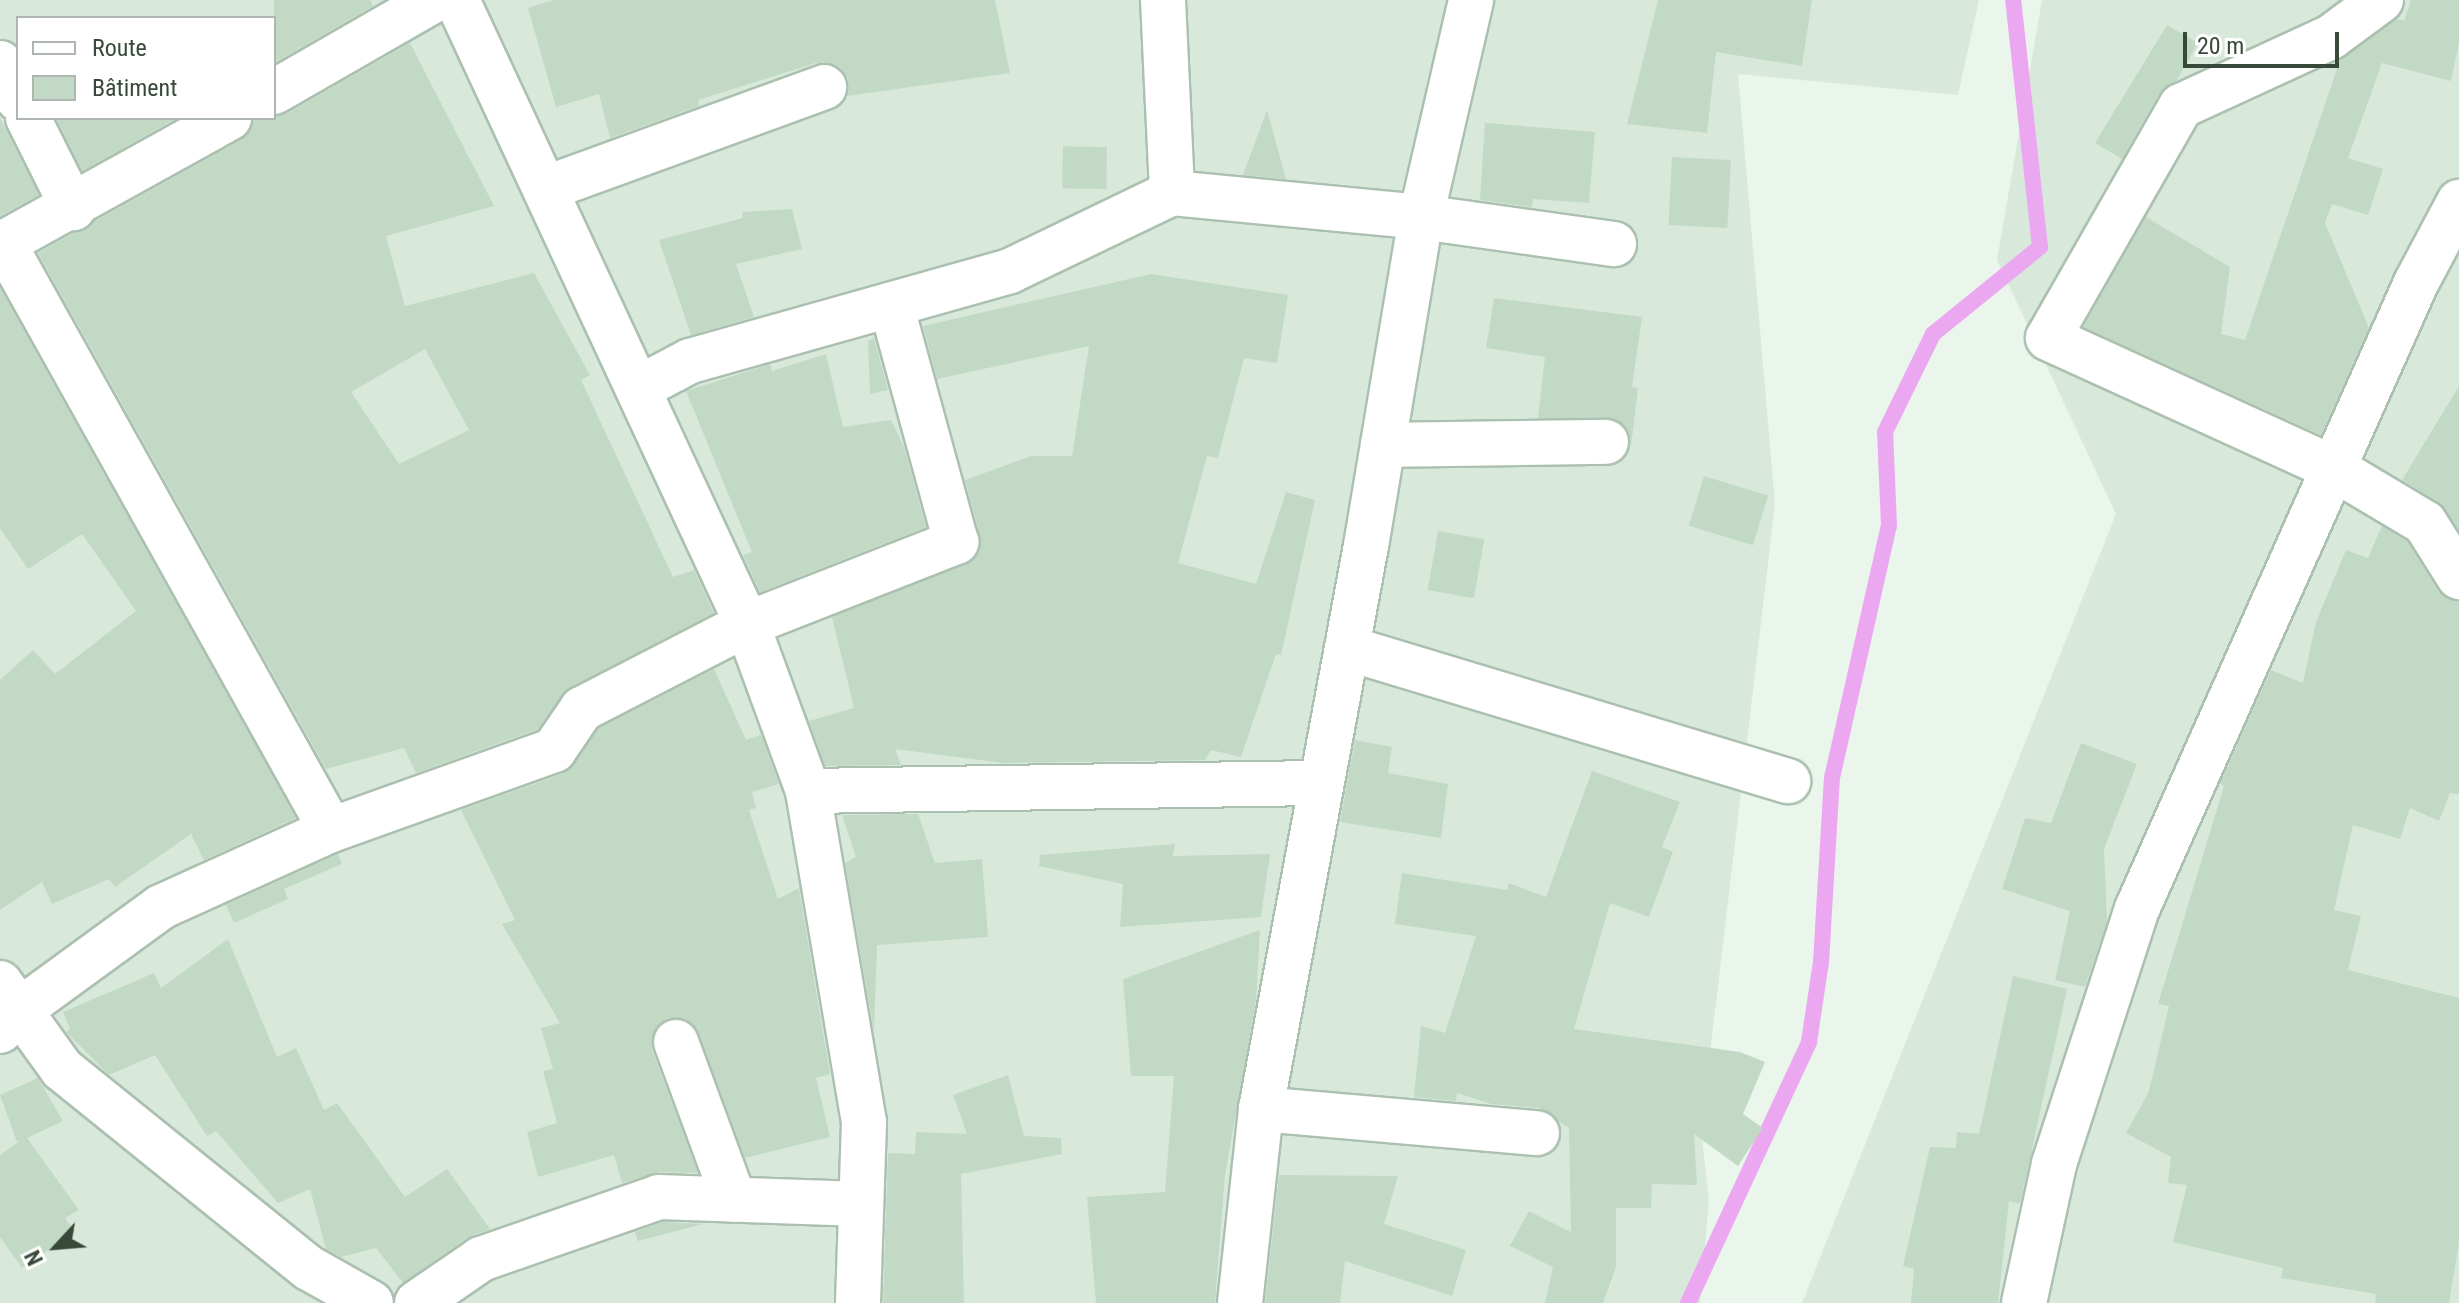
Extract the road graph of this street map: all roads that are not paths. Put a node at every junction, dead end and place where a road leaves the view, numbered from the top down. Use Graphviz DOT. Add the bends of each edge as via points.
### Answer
graph roads {
  1 [pos="434,0"];
  2 [pos="457,0"];
  3 [pos="1163,0"];
  4 [pos="1471,0"];
  5 [pos="2381,0"];
  6 [pos="0,63"];
  7 [pos="824,87"];
  8 [pos="276,91"];
  9 [pos="16,95"];
  10 [pos="29,120"];
  11 [pos="226,120"];
  12 [pos="547,188"];
  13 [pos="1172,193"];
  14 [pos="2459,202"];
  15 [pos="73,208"];
  16 [pos="1421,217"];
  17 [pos="2,244"];
  18 [pos="1614,244"];
  19 [pos="891,305"];
  20 [pos="641,387"];
  21 [pos="1606,442"];
  22 [pos="1383,445"];
  23 [pos="2333,468"];
  24 [pos="2459,577"];
  25 [pos="747,624"];
  26 [pos="1347,648"];
  27 [pos="1788,781"];
  28 [pos="1320,783"];
  29 [pos="808,791"];
  30 [pos="331,830"];
  31 [pos="6,1009"];
  32 [pos="676,1042"];
  33 [pos="1261,1109"];
  34 [pos="1537,1133"];
  35 [pos="734,1200"];
  36 [pos="861,1204"];
  37 [pos="371,1303"];
  38 [pos="417,1303"];
  39 [pos="858,1303"];
  40 [pos="1240,1303"];
  41 [pos="2024,1303"];
  1 -- 8 [label="street"];
  2 -- 12 [label="street"];
  3 -- 13 [label="street"];
  4 -- 16 [label="street"];
  5 -- 23 [label="street" via="2331,37 2181,106 2048,338"];
  6 -- 9 [label="street"];
  7 -- 12 [label="street"];
  10 -- 15 [label="street"];
  11 -- 15 [label="street"];
  12 -- 20 [label="street"];
  13 -- 16 [label="street"];
  13 -- 19 [label="street" via="1010,271"];
  14 -- 23 [label="street"];
  15 -- 17 [label="street"];
  16 -- 18 [label="street"];
  16 -- 22 [label="street"];
  17 -- 30 [label="street"];
  19 -- 20 [label="street" via="690,361"];
  19 -- 25 [label="street" via="956,542"];
  20 -- 25 [label="street"];
  21 -- 22 [label="street"];
  22 -- 26 [label="street"];
  23 -- 24 [label="street" via="2425,523"];
  23 -- 41 [label="street" via="2137,909 2054,1164"];
  25 -- 29 [label="street"];
  25 -- 30 [label="street" via="582,709 554,750"];
  26 -- 27 [label="street"];
  26 -- 28 [label="street"];
  28 -- 29 [label="street"];
  28 -- 33 [label="street"];
  29 -- 36 [label="street" via="864,1122"];
  30 -- 31 [label="street" via="161,907"];
  31 -- 37 [label="street" via="62,1069 309,1268"];
  32 -- 35 [label="street"];
  33 -- 34 [label="street"];
  33 -- 40 [label="street"];
  35 -- 36 [label="street"];
  35 -- 38 [label="street" via="659,1197 481,1259"];
  36 -- 39 [label="street"];
}
